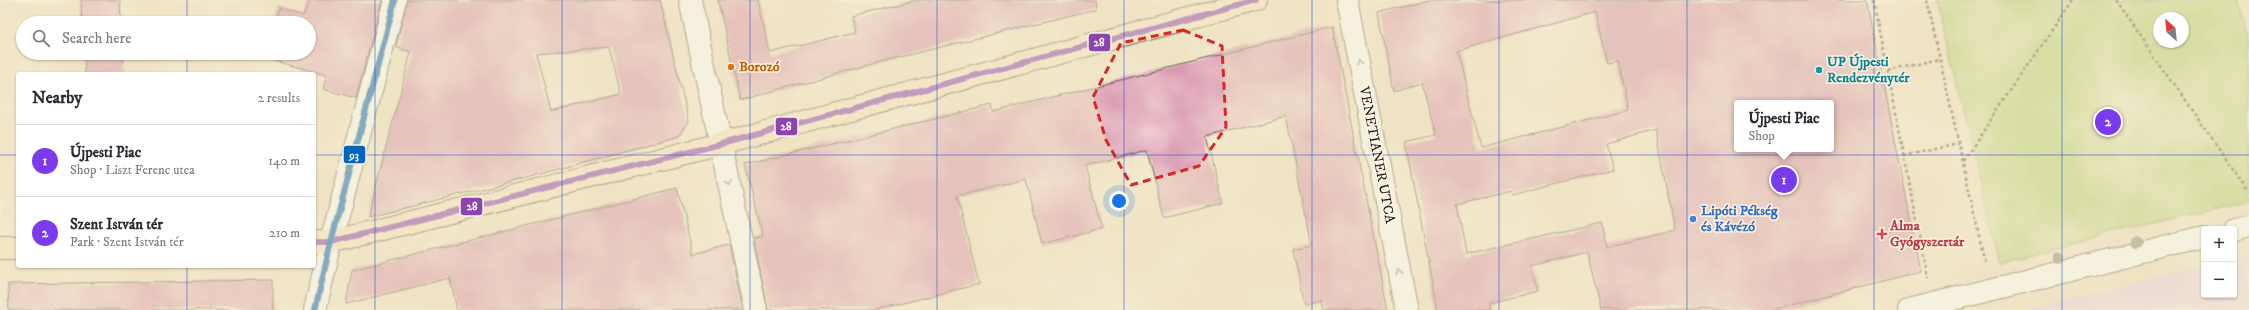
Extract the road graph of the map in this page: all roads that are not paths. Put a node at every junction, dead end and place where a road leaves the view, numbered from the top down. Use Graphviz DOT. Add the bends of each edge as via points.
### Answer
graph roads {
  1 [pos="395,0"];
  2 [pos="690,0"];
  3 [pos="1256,0"];
  4 [pos="1347,0"];
  5 [pos="721,144"];
  6 [pos="2249,226"];
  7 [pos="2237,229"];
  8 [pos="2201,238"];
  9 [pos="322,242"];
  10 [pos="0,248"];
  11 [pos="16,248"];
  12 [pos="1958,304"];
  13 [pos="315,310"];
  14 [pos="756,310"];
  15 [pos="1407,310"];
  16 [pos="1909,310"];
  1 -- 9 [label="street"];
  2 -- 5 [label="street"];
  3 -- 5 [label="street"];
  15 -- 4 [label="street, VENETIANER UTCA, one-way"];
  5 -- 9 [label="street"];
  5 -- 14 [label="street, one-way"];
  6 -- 7 [label="street"];
  8 -- 12 [label="street" via="1991,289"];
  9 -- 13 [label="street"];
  10 -- 11 [label="street"];
  12 -- 16 [label="street" via="1933,304"];
}
